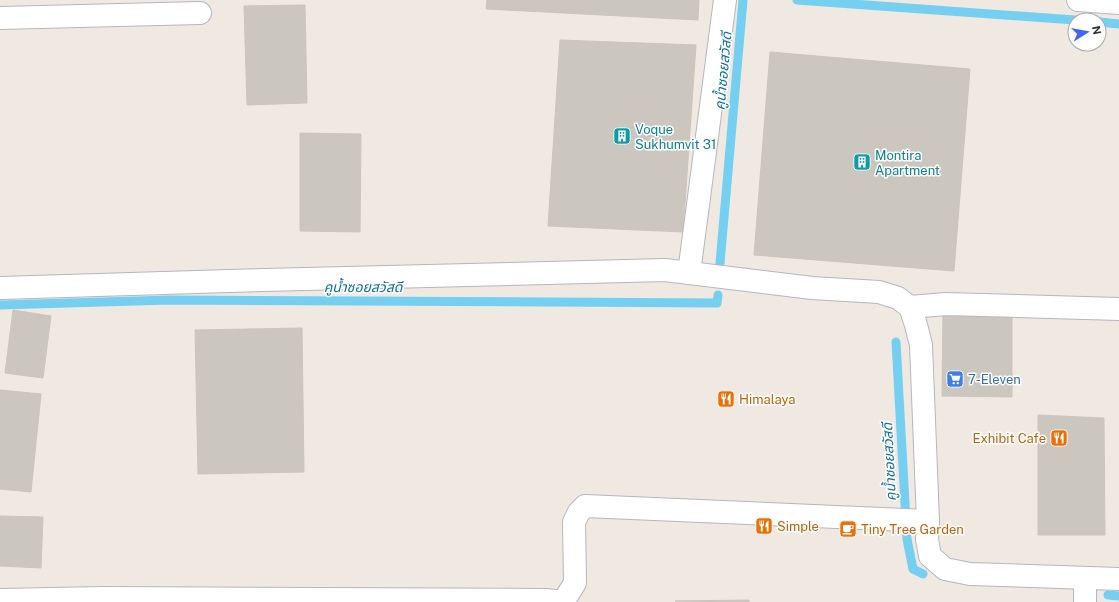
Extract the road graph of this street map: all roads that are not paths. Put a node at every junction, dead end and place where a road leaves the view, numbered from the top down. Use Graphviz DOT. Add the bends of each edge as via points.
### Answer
graph roads {
  1 [pos="725,0"];
  2 [pos="1078,0"];
  3 [pos="1119,3"];
  4 [pos="200,13"];
  5 [pos="0,18"];
  6 [pos="689,273"];
  7 [pos="0,288"];
  8 [pos="910,307"];
  9 [pos="1119,309"];
  10 [pos="912,520"];
  11 [pos="1085,579"];
  12 [pos="1119,579"];
  13 [pos="0,600"];
  14 [pos="104,600"];
  15 [pos="563,602"];
  16 [pos="1085,602"];
  1 -- 6 [label="street"];
  2 -- 3 [label="street"];
  4 -- 5 [label="street"];
  6 -- 7 [label="street" via="665,270"];
  6 -- 8 [label="street" via="812,288 879,292 898,298"];
  8 -- 9 [label="street" via="946,304"];
  8 -- 10 [label="street" via="921,345"];
  10 -- 11 [label="street" via="927,539 930,556 945,569 970,574"];
  10 -- 15 [label="street" via="585,506 574,522 575,583"];
  11 -- 12 [label="street"];
  11 -- 16 [label="street"];
  13 -- 14 [label="street"];
  14 -- 15 [label="street"];
}
